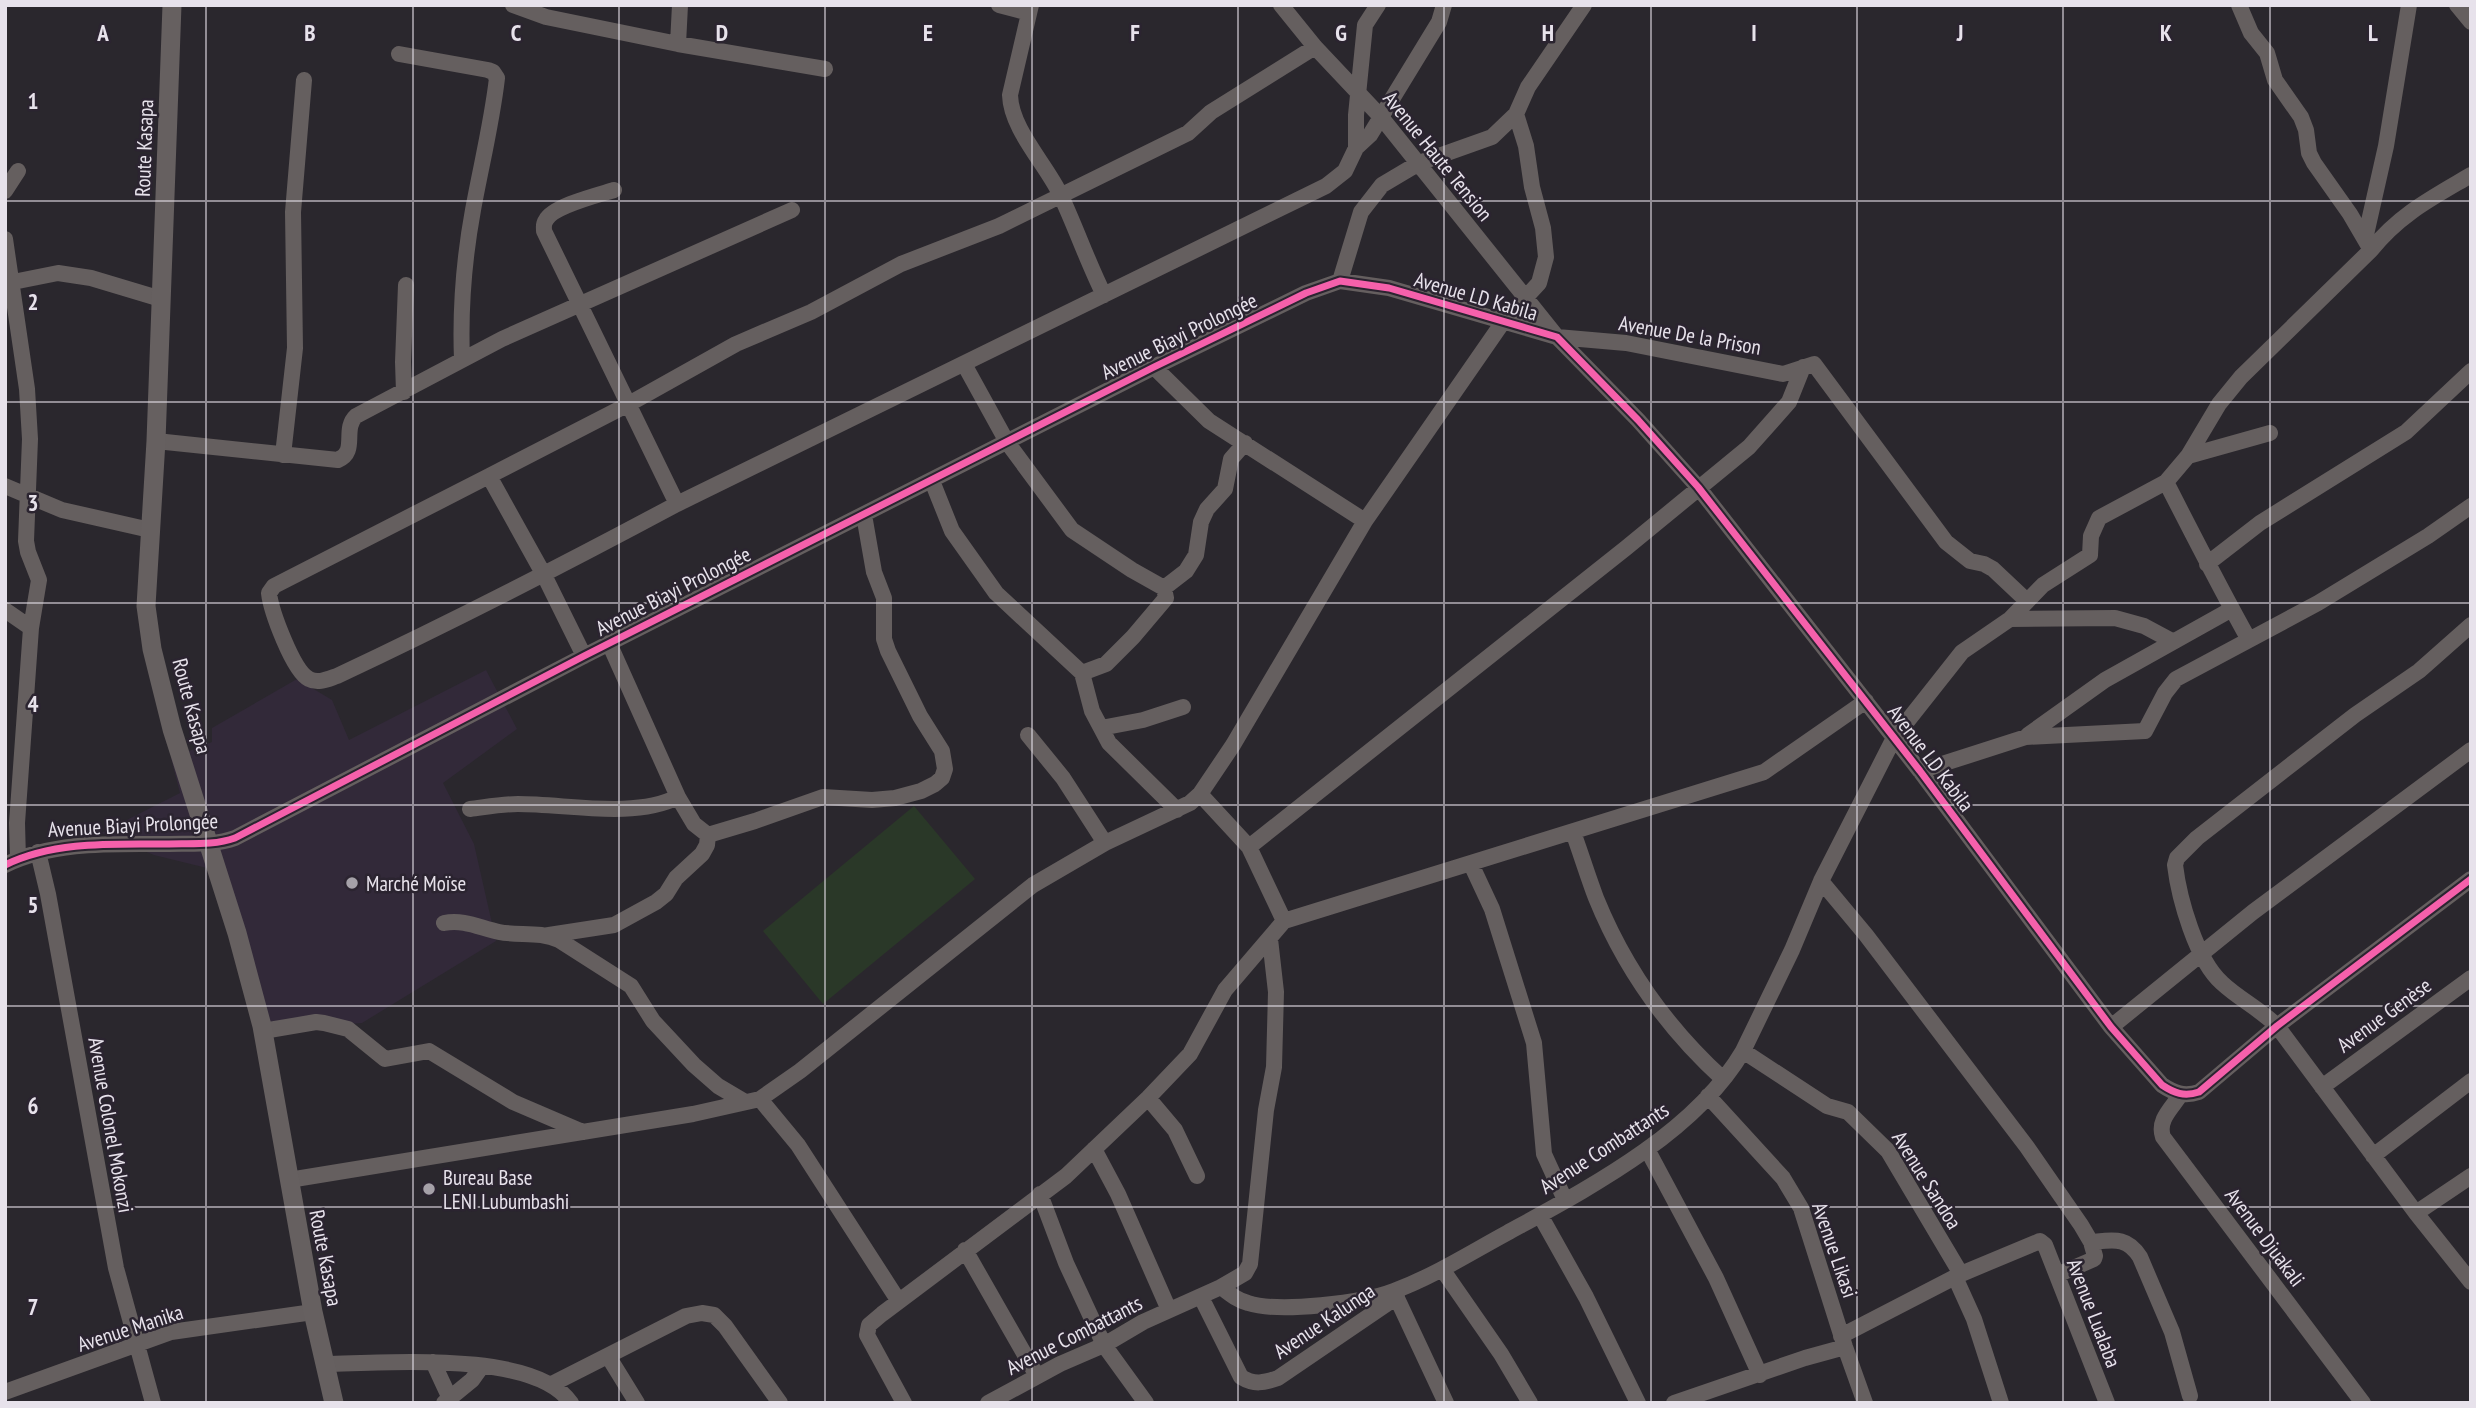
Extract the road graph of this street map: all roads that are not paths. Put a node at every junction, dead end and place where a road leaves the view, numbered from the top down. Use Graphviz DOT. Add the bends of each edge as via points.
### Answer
graph roads {
  1 [pos="172,5"];
  2 [pos="513,5"];
  3 [pos="680,5"];
  4 [pos="999,5"];
  5 [pos="1281,5"];
  6 [pos="1378,5"];
  7 [pos="1444,5"];
  8 [pos="1584,5"];
  9 [pos="2239,5"];
  10 [pos="2409,5"];
  11 [pos="2457,5"];
  12 [pos="1030,9"];
  13 [pos="2471,22"];
  14 [pos="678,44"];
  15 [pos="1315,47"];
  16 [pos="399,54"];
  17 [pos="825,69"];
  18 [pos="304,80"];
  19 [pos="1358,93"];
  20 [pos="1516,114"];
  21 [pos="1381,117"];
  22 [pos="1356,148"];
  23 [pos="1419,163"];
  24 [pos="18,171"];
  25 [pos="2471,175"];
  26 [pos="614,190"];
  27 [pos="5,191"];
  28 [pos="1061,194"];
  29 [pos="792,210"];
  30 [pos="5,239"];
  31 [pos="2368,245"];
  32 [pos="1340,281"];
  33 [pos="13,282"];
  34 [pos="406,285"];
  35 [pos="1104,295"];
  36 [pos="161,299"];
  37 [pos="1526,299"];
  38 [pos="580,306"];
  39 [pos="1503,322"];
  40 [pos="1557,337"];
  41 [pos="462,359"];
  42 [pos="964,364"];
  43 [pos="1809,366"];
  44 [pos="1154,367"];
  45 [pos="2471,371"];
  46 [pos="404,392"];
  47 [pos="627,405"];
  48 [pos="2270,433"];
  49 [pos="156,441"];
  50 [pos="1007,442"];
  51 [pos="1245,443"];
  52 [pos="283,456"];
  53 [pos="2188,456"];
  54 [pos="489,476"];
  55 [pos="932,481"];
  56 [pos="2166,482"];
  57 [pos="5,486"];
  58 [pos="1698,487"];
  59 [pos="29,497"];
  60 [pos="677,505"];
  61 [pos="2471,506"];
  62 [pos="864,515"];
  63 [pos="1365,521"];
  64 [pos="150,530"];
  65 [pos="2207,564"];
  66 [pos="544,575"];
  67 [pos="1164,588"];
  68 [pos="2027,601"];
  69 [pos="2232,609"];
  70 [pos="5,610"];
  71 [pos="2010,619"];
  72 [pos="2471,625"];
  73 [pos="31,628"];
  74 [pos="2249,640"];
  75 [pos="2172,641"];
  76 [pos="609,643"];
  77 [pos="584,656"];
  78 [pos="1082,673"];
  79 [pos="1866,701"];
  80 [pos="1182,708"];
  81 [pos="1101,728"];
  82 [pos="1028,735"];
  83 [pos="2026,737"];
  84 [pos="1894,738"];
  85 [pos="2471,750"];
  86 [pos="1920,771"];
  87 [pos="1200,793"];
  88 [pos="678,797"];
  89 [pos="470,809"];
  90 [pos="1177,810"];
  91 [pos="1573,832"];
  92 [pos="708,835"];
  93 [pos="209,843"];
  94 [pos="1105,843"];
  95 [pos="1249,847"];
  96 [pos="38,852"];
  97 [pos="11,862"];
  98 [pos="1471,864"];
  99 [pos="2471,879"];
  100 [pos="1821,881"];
  101 [pos="1284,921"];
  102 [pos="444,923"];
  103 [pos="549,935"];
  104 [pos="1270,939"];
  105 [pos="2202,954"];
  106 [pos="2471,978"];
  107 [pos="2277,1026"];
  108 [pos="2110,1027"];
  109 [pos="262,1031"];
  110 [pos="1743,1051"];
  111 [pos="1723,1079"];
  112 [pos="2471,1081"];
  113 [pos="2322,1087"];
  114 [pos="2181,1094"];
  115 [pos="1708,1096"];
  116 [pos="1148,1098"];
  117 [pos="753,1100"];
  118 [pos="583,1132"];
  119 [pos="1094,1149"];
  120 [pos="1647,1149"];
  121 [pos="2373,1156"];
  122 [pos="1197,1175"];
  123 [pos="2471,1176"];
  124 [pos="289,1180"];
  125 [pos="1040,1194"];
  126 [pos="1565,1200"];
  127 [pos="2416,1213"];
  128 [pos="1540,1215"];
  129 [pos="2091,1242"];
  130 [pos="965,1250"];
  131 [pos="1442,1269"];
  132 [pos="1958,1275"];
  133 [pos="2057,1275"];
  134 [pos="2470,1278"];
  135 [pos="1221,1287"];
  136 [pos="1395,1294"];
  137 [pos="1201,1297"];
  138 [pos="898,1300"];
  139 [pos="1169,1310"];
  140 [pos="313,1312"];
  141 [pos="1843,1342"];
  142 [pos="136,1345"];
  143 [pos="1104,1345"];
  144 [pos="608,1356"];
  145 [pos="433,1362"];
  146 [pos="326,1364"];
  147 [pos="482,1366"];
  148 [pos="1760,1375"];
  149 [pos="1037,1376"];
  150 [pos="552,1384"];
  151 [pos="5,1392"];
  152 [pos="2190,1396"];
  153 [pos="1700,1399"];
  154 [pos="449,1401"];
  155 [pos="153,1403"];
  156 [pos="334,1403"];
  157 [pos="571,1403"];
  158 [pos="637,1403"];
  159 [pos="780,1403"];
  160 [pos="904,1403"];
  161 [pos="988,1403"];
  162 [pos="1146,1403"];
  163 [pos="1446,1403"];
  164 [pos="1530,1403"];
  165 [pos="1638,1403"];
  166 [pos="1674,1403"];
  167 [pos="1866,1403"];
  168 [pos="2001,1403"];
  169 [pos="2107,1403"];
  170 [pos="2363,1403"];
  1 -- 36 [label="main road, Route Kasapa"];
  2 -- 14 [label="street" via="546,17"];
  3 -- 14 [label="street"];
  4 -- 12 [label="street"];
  5 -- 15 [label="street, Avenue Haute Tension"];
  6 -- 19 [label="street" via="1365,25"];
  7 -- 21 [label="street" via="1439,22"];
  8 -- 20 [label="street" via="1528,87"];
  9 -- 31 [label="street" via="2267,53 2276,80 2301,117 2314,163"];
  10 -- 31 [label="street"];
  11 -- 13 [label="street"];
  12 -- 28 [label="street" via="1011,105"];
  14 -- 17 [label="street"];
  15 -- 19 [label="street, Avenue Haute Tension"];
  15 -- 28 [label="street" via="1211,112 1188,133"];
  16 -- 41 [label="street" via="488,70 497,78 466,257"];
  18 -- 52 [label="street" via="293,212 295,348"];
  19 -- 21 [label="street, Avenue Haute Tension"];
  19 -- 22 [label="street"];
  20 -- 23 [label="street" via="1492,137"];
  20 -- 37 [label="street" via="1546,257 1539,283"];
  21 -- 22 [label="street"];
  21 -- 23 [label="street, Avenue Haute Tension"];
  22 -- 35 [label="street" via="1345,171 1326,186"];
  23 -- 32 [label="street" via="1382,185 1361,212"];
  23 -- 37 [label="street, Avenue Haute Tension"];
  24 -- 27 [label="street"];
  25 -- 31 [label="street" via="2410,211"];
  26 -- 38 [label="street" via="558,209 544,223"];
  28 -- 35 [label="street"];
  28 -- 47 [label="street" via="736,344"];
  29 -- 38 [label="street"];
  30 -- 33 [label="street"];
  31 -- 53 [label="street" via="2241,377"];
  32 -- 39 [label="street, Avenue LD Kabila" via="1389,288"];
  32 -- 44 [label="street, Avenue Biayi Prolongée"];
  33 -- 36 [label="street" via="58,273"];
  33 -- 59 [label="street" via="27,389"];
  34 -- 46 [label="street"];
  35 -- 42 [label="street"];
  36 -- 49 [label="main road, Route Kasapa"];
  37 -- 39 [label="street"];
  37 -- 40 [label="street, Avenue Haute Tension"];
  38 -- 41 [label="street"];
  38 -- 47 [label="street"];
  39 -- 40 [label="street, Avenue LD Kabila"];
  39 -- 63 [label="street"];
  40 -- 43 [label="street, Avenue De la Prison" via="1626,343 1783,374"];
  40 -- 58 [label="street, Avenue LD Kabila"];
  41 -- 46 [label="street"];
  42 -- 50 [label="street"];
  42 -- 60 [label="street"];
  43 -- 58 [label="street" via="1789,402 1749,447"];
  43 -- 68 [label="street" via="1946,542 1970,561 1993,569"];
  44 -- 50 [label="street, Avenue Biayi Prolongée"];
  44 -- 51 [label="street" via="1209,421"];
  45 -- 65 [label="street" via="2406,432 2260,523"];
  46 -- 52 [label="street" via="352,419 345,457"];
  47 -- 54 [label="street"];
  47 -- 60 [label="street"];
  48 -- 53 [label="street"];
  49 -- 52 [label="street"];
  49 -- 64 [label="main road, Route Kasapa"];
  50 -- 55 [label="street, Avenue Biayi Prolongée"];
  50 -- 67 [label="street" via="1072,530"];
  51 -- 63 [label="street"];
  51 -- 67 [label="street" via="1231,459 1225,489 1201,522 1196,555 1186,572"];
  53 -- 56 [label="street"];
  54 -- 66 [label="street"];
  54 -- 66 [label="street" via="274,586 270,604 301,673 310,680 329,679"];
  55 -- 62 [label="street, Avenue Biayi Prolongée"];
  55 -- 78 [label="street" via="951,531 996,593"];
  56 -- 65 [label="street"];
  56 -- 68 [label="street, Avenue Combattants" via="2099,518 2091,536 2090,555"];
  57 -- 59 [label="street"];
  58 -- 79 [label="street, Avenue LD Kabila"];
  58 -- 95 [label="street"];
  59 -- 64 [label="street" via="62,510"];
  59 -- 73 [label="street" via="27,552 39,580"];
  60 -- 66 [label="street"];
  61 -- 74 [label="street" via="2318,603"];
  62 -- 76 [label="street, Avenue Biayi Prolongée"];
  62 -- 92 [label="street" via="874,572 884,598 884,639 942,751 942,778 921,791 895,798 823,797"];
  63 -- 87 [label="street"];
  64 -- 93 [label="main road, Route Kasapa" via="146,606 152,649"];
  65 -- 69 [label="street"];
  66 -- 77 [label="street"];
  67 -- 78 [label="street" via="1167,598 1133,637 1106,664"];
  68 -- 71 [label="street, Avenue Combattants"];
  69 -- 74 [label="street"];
  69 -- 75 [label="street"];
  70 -- 73 [label="street"];
  71 -- 75 [label="street" via="2115,618"];
  71 -- 84 [label="street, Avenue Combattants" via="1962,652"];
  72 -- 105 [label="street" via="2419,671 2355,715 2177,858 2182,908"];
  73 -- 97 [label="street"];
  74 -- 83 [label="street" via="2176,679 2145,732"];
  75 -- 83 [label="street" via="2105,680"];
  76 -- 77 [label="street, Avenue Biayi Prolongée"];
  76 -- 88 [label="street"];
  77 -- 93 [label="street, Avenue Biayi Prolongée" via="235,838"];
  78 -- 81 [label="street"];
  79 -- 84 [label="street, Avenue LD Kabila"];
  79 -- 91 [label="street" via="1764,772"];
  80 -- 81 [label="street"];
  81 -- 90 [label="street" via="1109,743"];
  82 -- 94 [label="street" via="1063,778"];
  83 -- 86 [label="street"];
  84 -- 86 [label="street, Avenue LD Kabila"];
  84 -- 100 [label="street, Avenue Combattants"];
  85 -- 105 [label="street"];
  86 -- 108 [label="street, Avenue LD Kabila"];
  87 -- 90 [label="street"];
  87 -- 95 [label="street"];
  88 -- 89 [label="street" via="639,809 515,804"];
  88 -- 92 [label="street" via="694,824"];
  90 -- 94 [label="street"];
  91 -- 98 [label="street"];
  91 -- 111 [label="street" via="1597,899 1627,961 1685,1042"];
  92 -- 103 [label="street" via="702,853 656,902 614,925"];
  93 -- 96 [label="street, Avenue Biayi Prolongée"];
  93 -- 109 [label="main road, Route Kasapa"];
  94 -- 117 [label="street" via="1033,885 800,1071"];
  95 -- 101 [label="street"];
  96 -- 97 [label="street, Avenue Biayi Prolongée"];
  96 -- 142 [label="street, Avenue Colonel Mokonzi" via="116,1268"];
  98 -- 101 [label="street"];
  98 -- 126 [label="street" via="1492,909 1530,1031 1544,1154"];
  99 -- 107 [label="street"];
  100 -- 110 [label="street, Avenue Combattants"];
  100 -- 129 [label="street" via="2027,1147"];
  101 -- 104 [label="street"];
  102 -- 103 [label="street"];
  103 -- 117 [label="street" via="631,986 653,1021 694,1065 718,1086"];
  104 -- 116 [label="street" via="1225,990 1190,1054"];
  104 -- 135 [label="street" via="1276,992 1274,1067 1250,1264 1245,1273"];
  105 -- 107 [label="street" via="2220,982"];
  105 -- 108 [label="street"];
  106 -- 113 [label="street, Avenue Genèse"];
  107 -- 113 [label="street"];
  107 -- 114 [label="street" via="2199,1092"];
  108 -- 114 [label="street, Avenue LD Kabila" via="2162,1085"];
  109 -- 118 [label="street" via="316,1021 348,1029 385,1059 429,1051 513,1102"];
  109 -- 124 [label="main road, Route Kasapa"];
  110 -- 111 [label="street, Avenue Combattants"];
  110 -- 132 [label="street, Avenue Sandoa" via="1827,1106 1848,1112 1874,1135 1888,1151"];
  111 -- 115 [label="street, Avenue Combattants"];
  112 -- 121 [label="street"];
  113 -- 121 [label="street"];
  114 -- 170 [label="street, Avenue Djuakali" via="2161,1123 2163,1137"];
  115 -- 120 [label="street, Avenue Combattants"];
  115 -- 141 [label="street, Avenue Likasi" via="1792,1192 1808,1226"];
  116 -- 119 [label="street"];
  116 -- 122 [label="street" via="1175,1130"];
  117 -- 118 [label="street"];
  117 -- 138 [label="street" via="798,1146"];
  118 -- 124 [label="street"];
  119 -- 125 [label="street"];
  119 -- 139 [label="street"];
  120 -- 126 [label="street, Avenue Combattants"];
  120 -- 148 [label="street" via="1716,1278"];
  121 -- 127 [label="street"];
  123 -- 127 [label="street"];
  124 -- 140 [label="main road, Route Kasapa"];
  125 -- 130 [label="street"];
  125 -- 143 [label="street"];
  126 -- 128 [label="street, Avenue Combattants"];
  127 -- 134 [label="street"];
  128 -- 131 [label="street, Avenue Combattants"];
  128 -- 165 [label="street"];
  129 -- 133 [label="street" via="2094,1259"];
  129 -- 152 [label="street" via="2133,1246 2172,1332"];
  130 -- 138 [label="street"];
  130 -- 149 [label="street"];
  131 -- 136 [label="street, Avenue Combattants"];
  131 -- 164 [label="street"];
  132 -- 133 [label="street, Avenue Lualaba" via="2040,1241"];
  132 -- 141 [label="street"];
  132 -- 168 [label="street, Avenue Sandoa"];
  133 -- 169 [label="street, Avenue Lualaba"];
  135 -- 136 [label="street, Avenue Combattants" via="1236,1299 1268,1307 1344,1304"];
  135 -- 137 [label="street, Avenue Combattants"];
  136 -- 137 [label="street, Avenue Kalunga" via="1278,1378 1259,1383 1241,1377"];
  136 -- 163 [label="street"];
  137 -- 139 [label="street, Avenue Combattants"];
  138 -- 160 [label="street" via="869,1325 867,1335"];
  139 -- 143 [label="street, Avenue Combattants"];
  140 -- 142 [label="street, Avenue Manika" via="171,1332"];
  140 -- 146 [label="main road, Route Kasapa"];
  141 -- 148 [label="street"];
  141 -- 167 [label="street, Avenue Likasi"];
  142 -- 151 [label="street, Avenue Manika"];
  142 -- 155 [label="street, Avenue Colonel Mokonzi"];
  143 -- 149 [label="street, Avenue Combattants"];
  143 -- 162 [label="street"];
  144 -- 150 [label="street"];
  144 -- 158 [label="street"];
  144 -- 159 [label="street" via="686,1316 713,1315"];
  145 -- 146 [label="street"];
  145 -- 147 [label="street"];
  145 -- 154 [label="street"];
  146 -- 156 [label="main road, Route Kasapa"];
  147 -- 150 [label="street" via="511,1369"];
  147 -- 154 [label="street"];
  148 -- 153 [label="street"];
  149 -- 161 [label="street, Avenue Combattants"];
  150 -- 157 [label="street"];
  153 -- 166 [label="street"];
}
